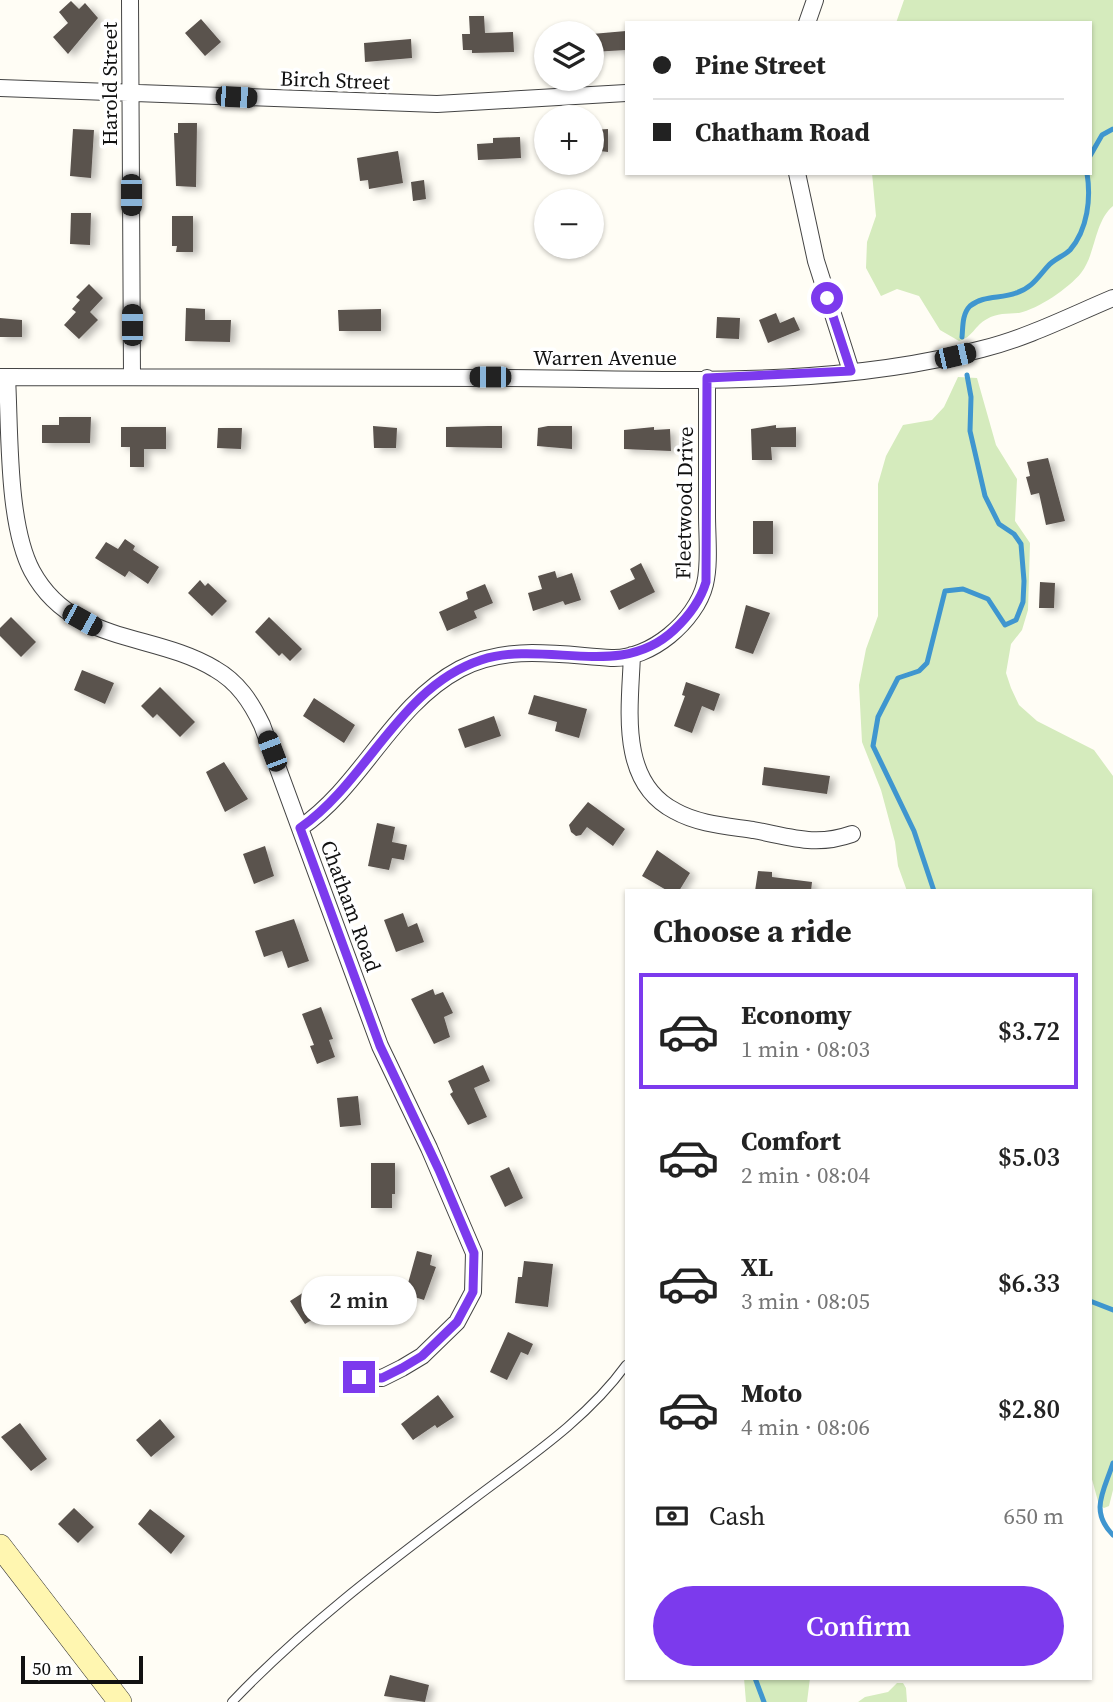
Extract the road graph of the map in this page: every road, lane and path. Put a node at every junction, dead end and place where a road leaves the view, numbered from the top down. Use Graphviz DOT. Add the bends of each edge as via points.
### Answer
graph roads {
  1 [pos="130,0"];
  2 [pos="815,0"];
  3 [pos="808,21"];
  4 [pos="0,88"];
  5 [pos="130,91"];
  6 [pos="625,93"];
  7 [pos="797,175"];
  8 [pos="1113,298"];
  9 [pos="851,371"];
  10 [pos="3,377"];
  11 [pos="132,377"];
  12 [pos="707,378"];
  13 [pos="632,655"];
  14 [pos="300,828"];
  15 [pos="852,834"];
  16 [pos="625,1366"];
  17 [pos="359,1377"];
  18 [pos="0,1546"];
  19 [pos="120,1702"];
  20 [pos="232,1702"];
  1 -- 5 [label="street, Harold Street"];
  2 -- 3 [label="street"];
  4 -- 5 [label="street, Birch Street"];
  5 -- 6 [label="street, Birch Street" via="426,104"];
  5 -- 11 [label="street, Harold Street"];
  7 -- 9 [label="street" via="816,261"];
  8 -- 9 [label="street, Warren Avenue" via="983,349"];
  9 -- 12 [label="street, Warren Avenue"];
  10 -- 11 [label="street, Warren Avenue"];
  10 -- 14 [label="street, Chatham Road" via="18,523 32,572 78,618 122,638 193,659 238,686 262,725"];
  11 -- 12 [label="street, Warren Avenue"];
  12 -- 13 [label="street, Fleetwood Drive" via="706,582 696,605 679,626 655,645"];
  13 -- 14 [label="street, Fleetwood Drive" via="510,654 460,669 409,709 338,797"];
  13 -- 15 [label="street" via="634,757 643,779 664,804 709,823 817,842"];
  14 -- 17 [label="street, Chatham Road" via="380,1046 474,1253 473,1292 457,1322 422,1356 402,1368 382,1378"];
  16 -- 20 [label="lane" via="547,1443 303,1631"];
  18 -- 19 [label="main road"];
}
